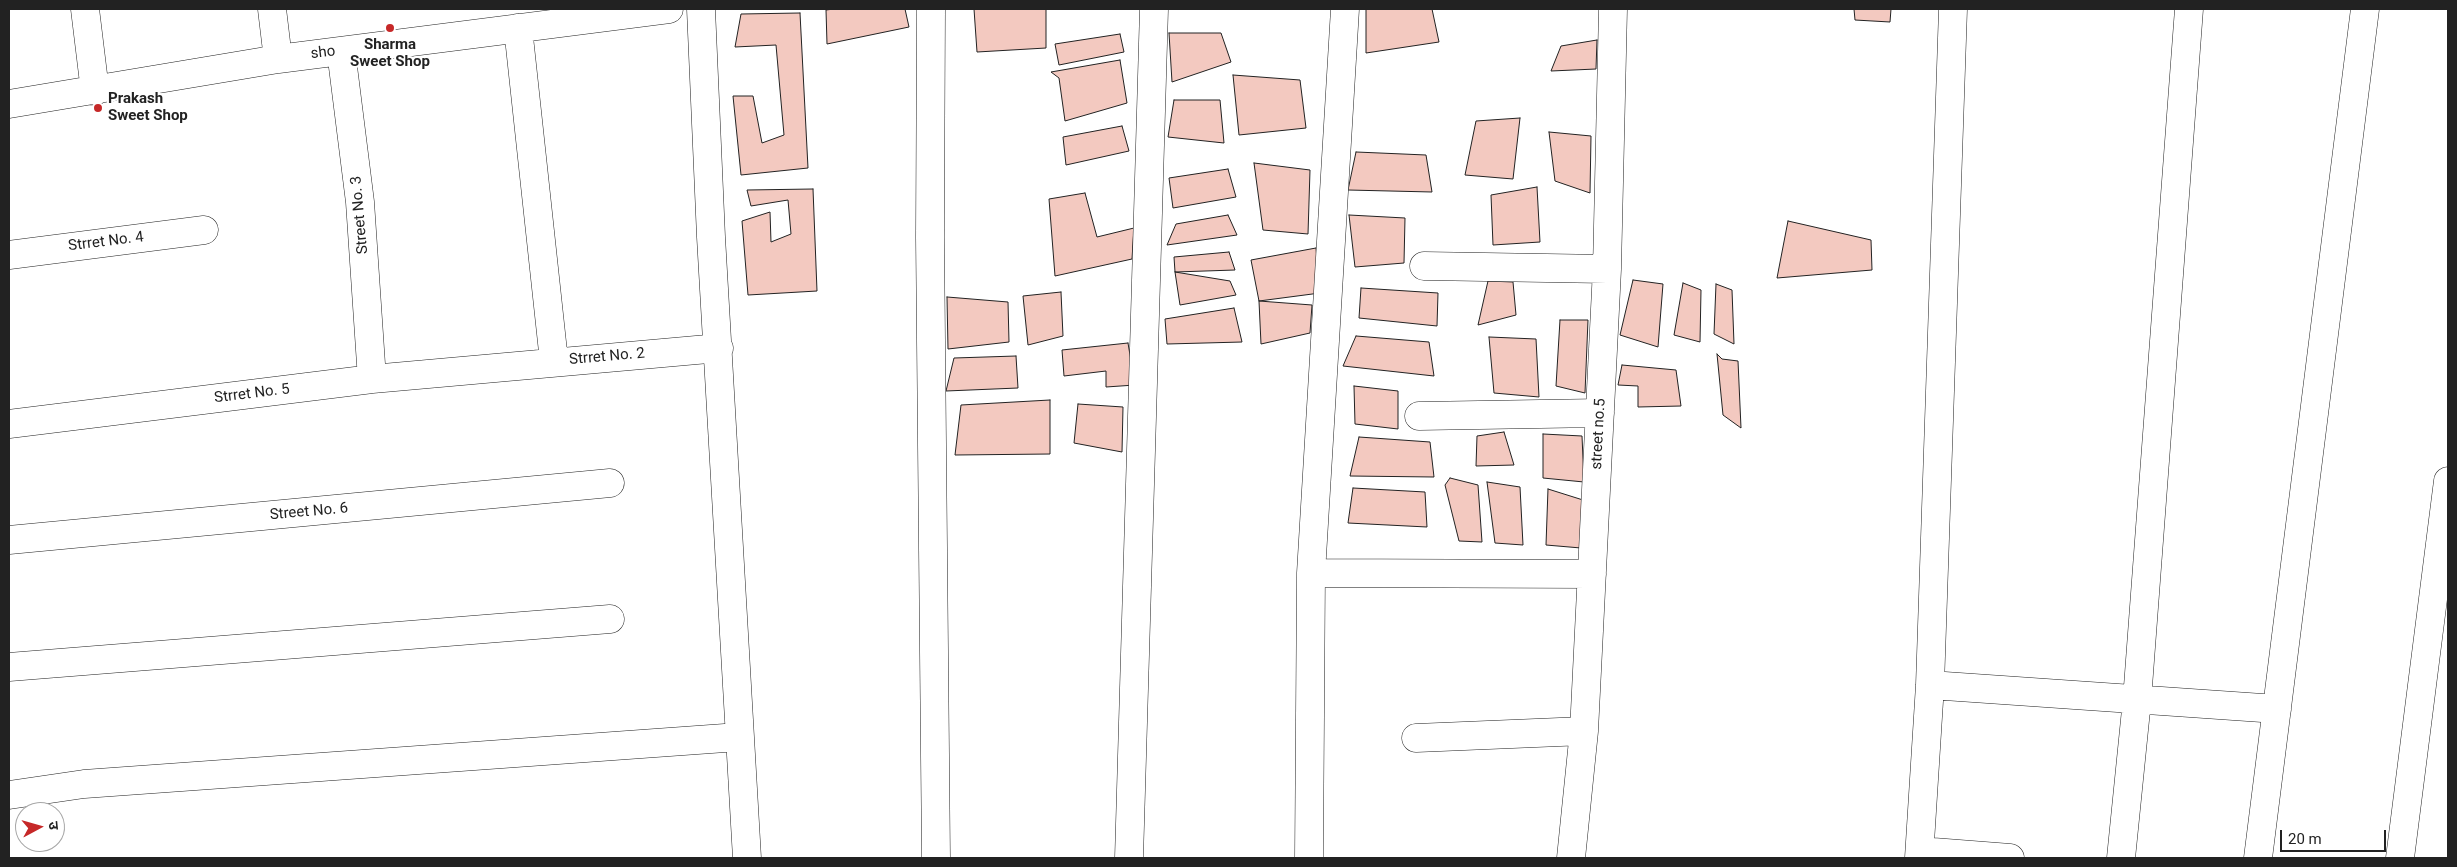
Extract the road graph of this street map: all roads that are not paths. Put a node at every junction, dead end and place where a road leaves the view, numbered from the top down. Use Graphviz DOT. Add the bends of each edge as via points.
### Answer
graph roads {
  1 [pos="85,9"];
  2 [pos="272,9"];
  3 [pos="661,9"];
  4 [pos="701,9"];
  5 [pos="931,9"];
  6 [pos="1154,9"];
  7 [pos="1345,9"];
  8 [pos="1613,9"];
  9 [pos="1953,9"];
  10 [pos="2189,9"];
  11 [pos="2365,9"];
  12 [pos="479,20"];
  13 [pos="518,28"];
  14 [pos="341,51"];
  15 [pos="278,59"];
  16 [pos="95,91"];
  17 [pos="9,104"];
  18 [pos="204,230"];
  19 [pos="9,255"];
  20 [pos="1424,266"];
  21 [pos="1607,269"];
  22 [pos="719,348"];
  23 [pos="554,361"];
  24 [pos="495,367"];
  25 [pos="372,379"];
  26 [pos="1600,413"];
  27 [pos="1419,416"];
  28 [pos="9,424"];
  29 [pos="2448,481"];
  30 [pos="610,483"];
  31 [pos="9,540"];
  32 [pos="1310,573"];
  33 [pos="1592,574"];
  34 [pos="610,619"];
  35 [pos="9,667"];
  36 [pos="1930,685"];
  37 [pos="2138,700"];
  38 [pos="2277,709"];
  39 [pos="1584,731"];
  40 [pos="739,736"];
  41 [pos="1416,738"];
  42 [pos="9,795"];
  43 [pos="1920,855"];
  44 [pos="747,858"];
  45 [pos="936,858"];
  46 [pos="1129,858"];
  47 [pos="1309,858"];
  48 [pos="1571,858"];
  49 [pos="2010,858"];
  50 [pos="2122,858"];
  51 [pos="2258,858"];
  52 [pos="2400,858"];
  1 -- 16 [label="street"];
  2 -- 15 [label="street"];
  3 -- 13 [label="street, sho"];
  4 -- 22 [label="street" via="710,237"];
  5 -- 45 [label="street"];
  6 -- 46 [label="street"];
  7 -- 32 [label="street"];
  8 -- 21 [label="street, street no.5"];
  9 -- 36 [label="street"];
  10 -- 37 [label="street"];
  11 -- 38 [label="street"];
  12 -- 13 [label="street, sho"];
  12 -- 14 [label="street, sho"];
  13 -- 23 [label="street"];
  14 -- 15 [label="street, sho"];
  14 -- 25 [label="street, Street No. 3" via="360,202"];
  15 -- 16 [label="street, sho"];
  16 -- 17 [label="street, sho"];
  18 -- 19 [label="street, Strret No. 4"];
  20 -- 21 [label="street"];
  21 -- 26 [label="street, street no.5"];
  22 -- 23 [label="street, Strret No. 2"];
  22 -- 40 [label="street"];
  23 -- 24 [label="street, Strret No. 2"];
  24 -- 25 [label="street, Strret No. 5"];
  25 -- 28 [label="street, Strret No. 5"];
  26 -- 27 [label="street"];
  26 -- 33 [label="street, street no.5"];
  29 -- 52 [label="street"];
  30 -- 31 [label="street, Street No. 6"];
  32 -- 33 [label="street"];
  32 -- 47 [label="street"];
  33 -- 39 [label="street, street no.5"];
  34 -- 35 [label="street"];
  36 -- 37 [label="street"];
  36 -- 43 [label="street"];
  37 -- 38 [label="street"];
  37 -- 50 [label="street"];
  38 -- 51 [label="street"];
  39 -- 41 [label="street"];
  39 -- 48 [label="street, street no.5"];
  40 -- 42 [label="street" via="84,784"];
  40 -- 44 [label="street"];
  43 -- 49 [label="street"];
}
